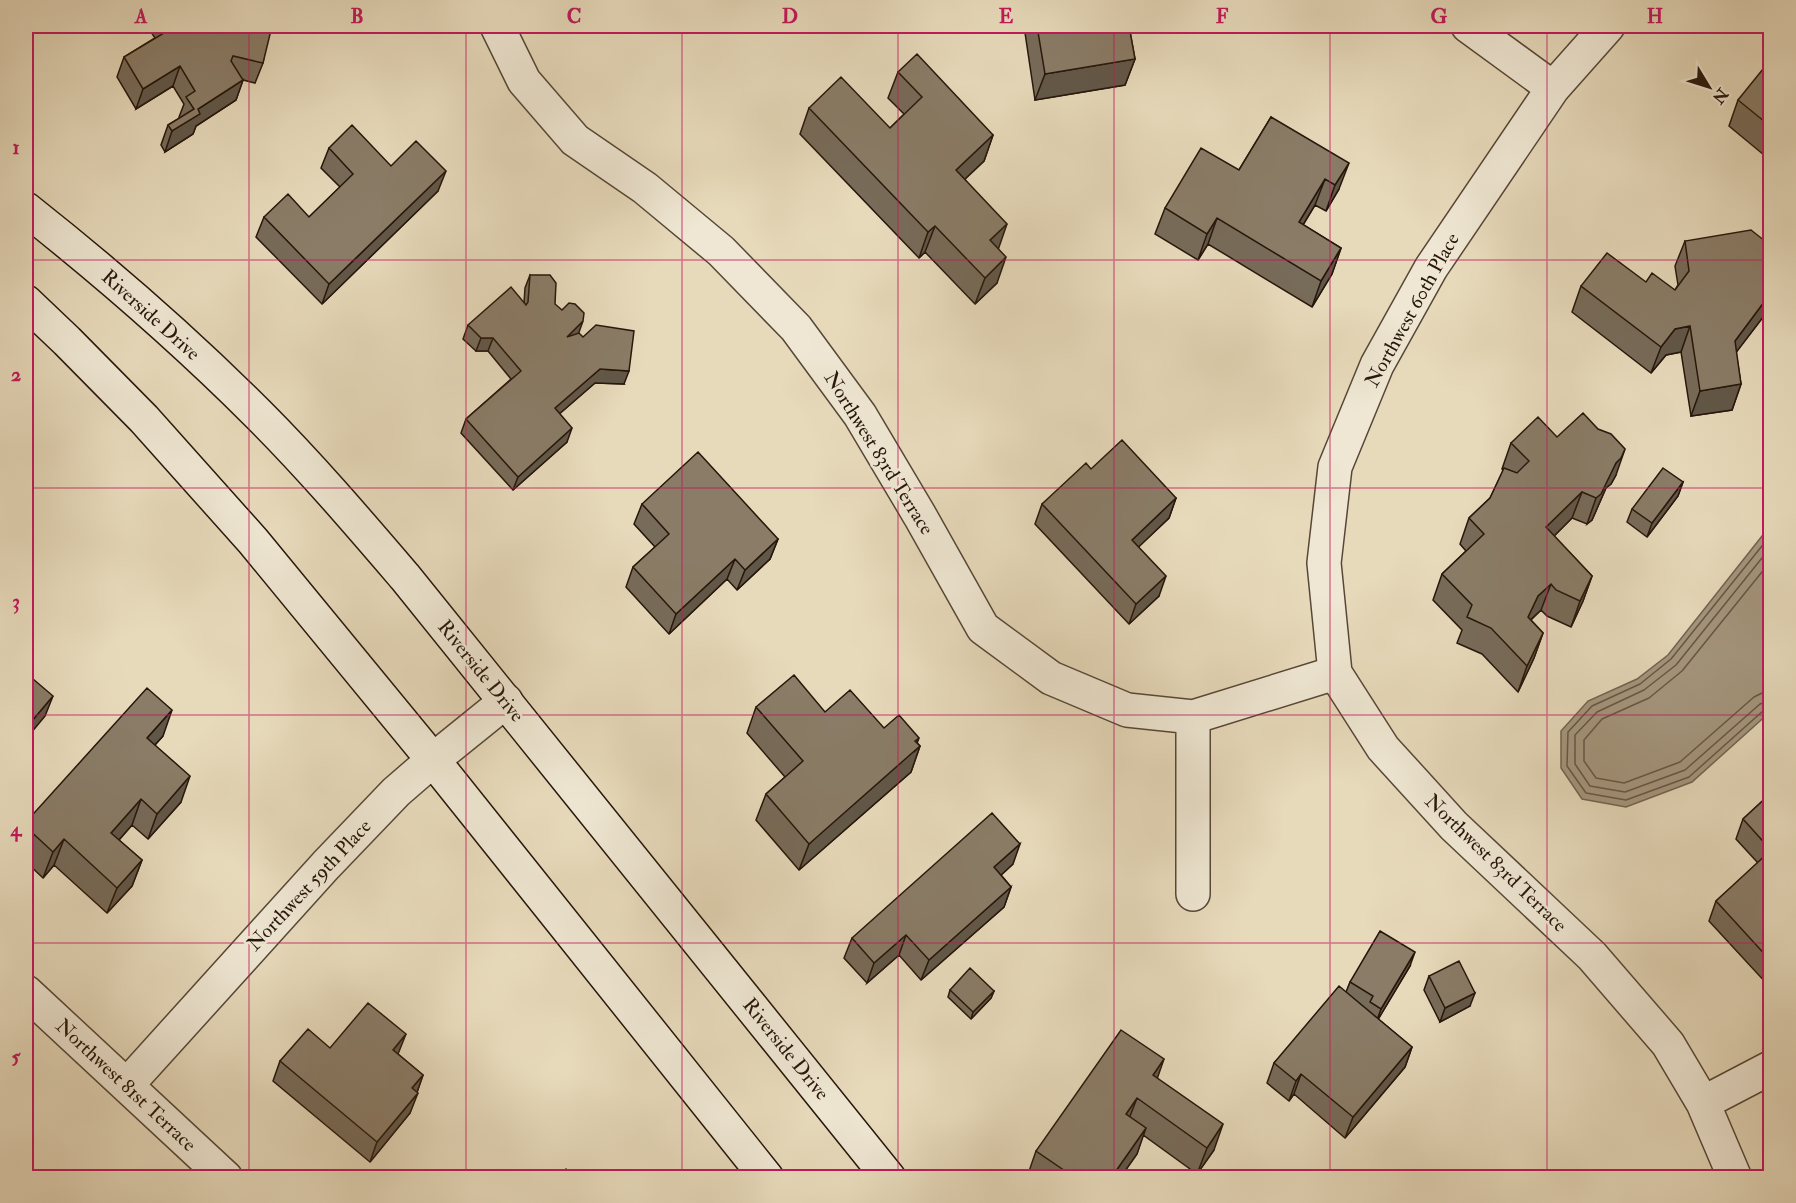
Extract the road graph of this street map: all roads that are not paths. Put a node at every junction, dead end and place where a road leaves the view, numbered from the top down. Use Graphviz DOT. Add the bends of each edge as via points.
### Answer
graph roads {
  1 [pos="496,26"];
  2 [pos="1468,26"];
  3 [pos="1608,26"];
  4 [pos="1553,88"];
  5 [pos="26,209"];
  6 [pos="26,302"];
  7 [pos="1335,673"];
  8 [pos="506,701"];
  9 [pos="1193,717"];
  10 [pos="433,759"];
  11 [pos="1194,894"];
  12 [pos="26,992"];
  13 [pos="1770,1068"];
  14 [pos="127,1085"];
  15 [pos="1703,1103"];
  16 [pos="226,1178"];
  17 [pos="767,1178"];
  18 [pos="889,1178"];
  19 [pos="1735,1178"];
  1 -- 9 [label="street, Northwest 83rd Terrace" via="524,81 575,140 645,188 721,251 796,328 860,416 983,628 1051,678 1127,710"];
  2 -- 4 [label="street"];
  3 -- 4 [label="street, Northwest 60th Place"];
  4 -- 7 [label="street, Northwest 60th Place" via="1431,268 1377,365 1335,467 1324,563"];
  5 -- 8 [label="street, Riverside Drive" via="140,302 259,415 405,576"];
  6 -- 10 [label="street" via="144,418 199,479"];
  7 -- 9 [label="street, Northwest 83rd Terrace"];
  7 -- 15 [label="street, Northwest 83rd Terrace" via="1383,748 1454,826 1592,956 1668,1044"];
  8 -- 10 [label="street, Northwest 59th Place"];
  8 -- 18 [label="street, Riverside Drive"];
  9 -- 11 [label="street"];
  10 -- 14 [label="street, Northwest 59th Place" via="327,865"];
  10 -- 17 [label="street"];
  12 -- 14 [label="street, Northwest 81st Terrace"];
  13 -- 15 [label="street"];
  14 -- 16 [label="street, Northwest 81st Terrace"];
  15 -- 19 [label="street, Northwest 83rd Terrace"];
}
